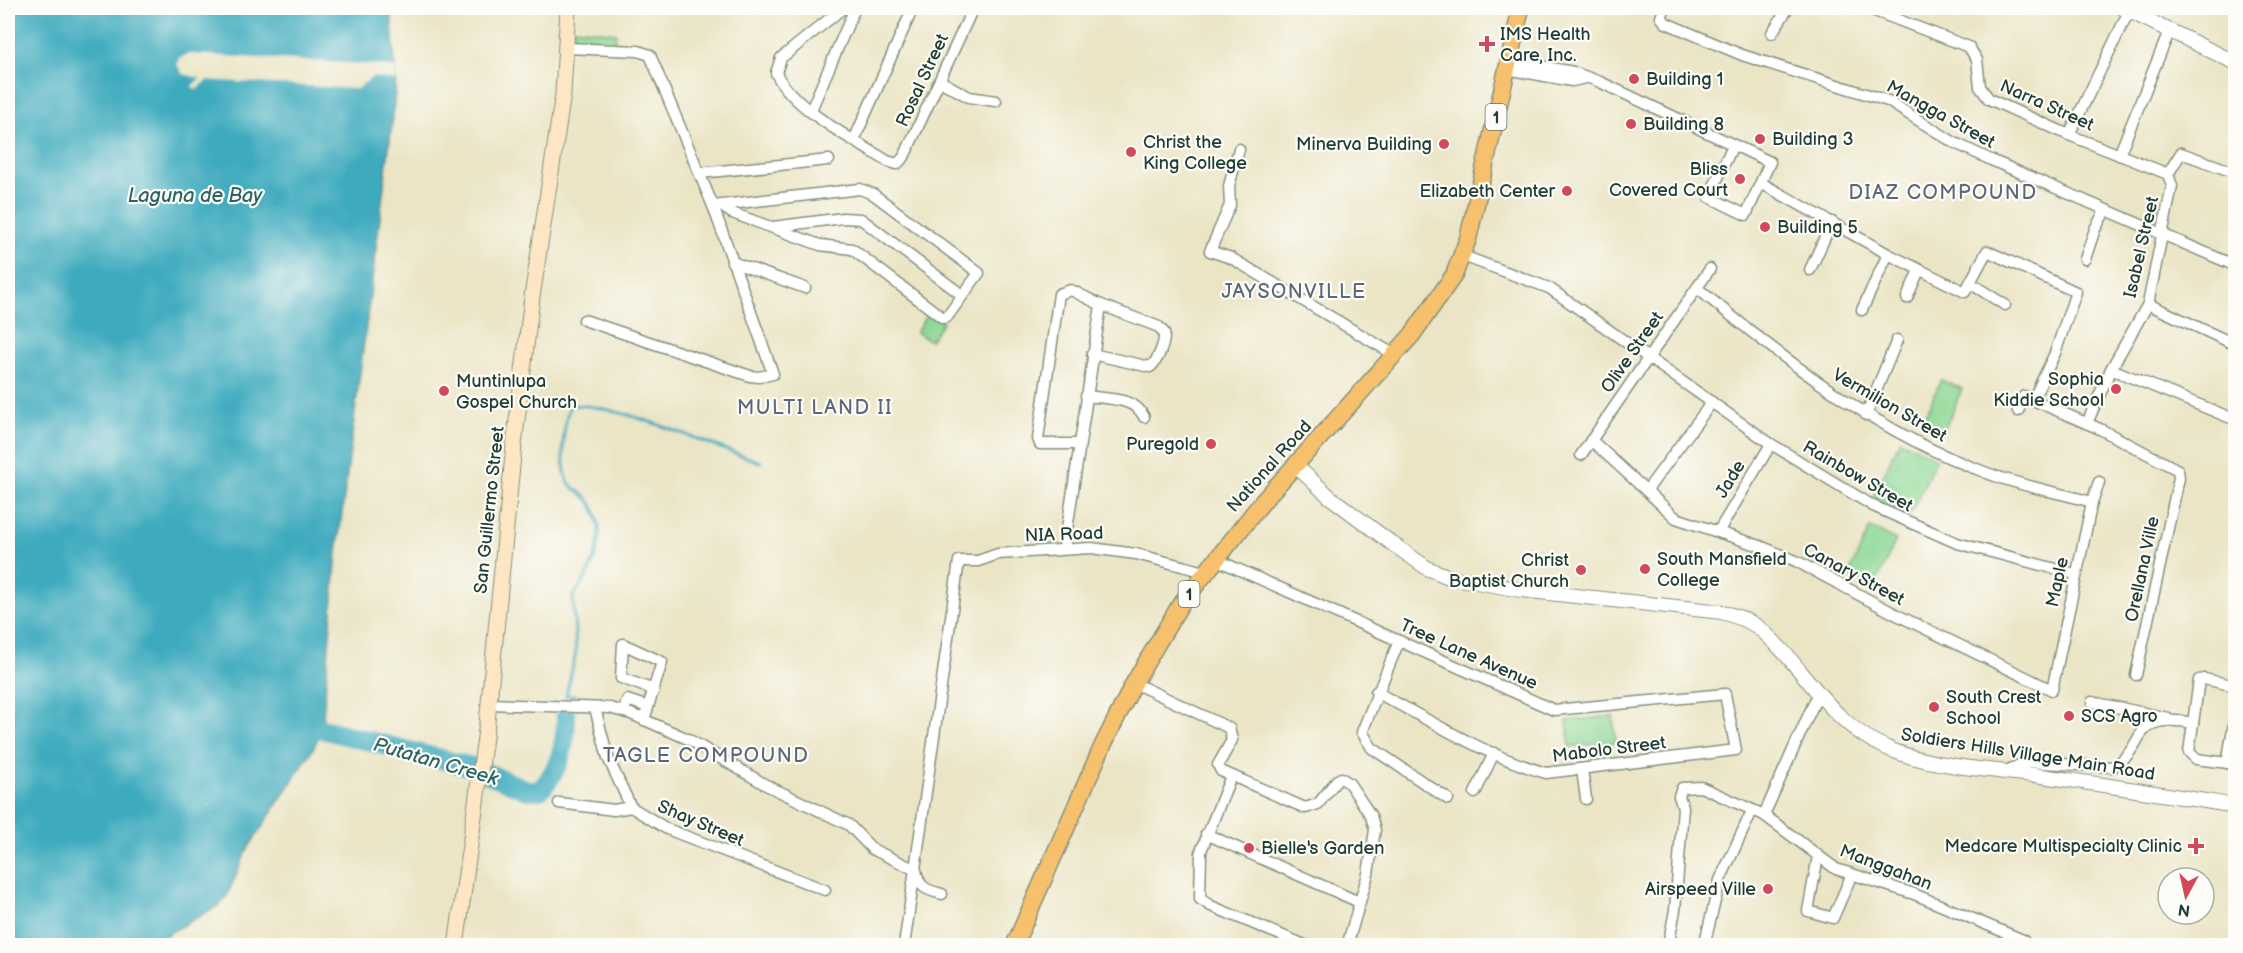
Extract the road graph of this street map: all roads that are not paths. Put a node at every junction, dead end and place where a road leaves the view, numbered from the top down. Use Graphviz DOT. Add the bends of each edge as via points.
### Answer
graph roads {
  1 [pos="568,8"];
  2 [pos="843,8"];
  3 [pos="855,8"];
  4 [pos="913,8"];
  5 [pos="973,8"];
  6 [pos="1521,8"];
  7 [pos="1788,8"];
  8 [pos="1867,8"];
  9 [pos="2126,9"];
  10 [pos="1663,12"];
  11 [pos="2169,32"];
  12 [pos="1772,33"];
  13 [pos="566,48"];
  14 [pos="2235,63"];
  15 [pos="1508,64"];
  16 [pos="940,81"];
  17 [pos="996,101"];
  18 [pos="811,110"];
  19 [pos="2069,135"];
  20 [pos="854,140"];
  21 [pos="1733,145"];
  22 [pos="1239,149"];
  23 [pos="2119,154"];
  24 [pos="829,160"];
  25 [pos="700,173"];
  26 [pos="2235,173"];
  27 [pos="2168,174"];
  28 [pos="1761,183"];
  29 [pos="718,207"];
  30 [pos="2105,211"];
  31 [pos="1832,222"];
  32 [pos="772,227"];
  33 [pos="2161,235"];
  34 [pos="1888,254"];
  35 [pos="1463,256"];
  36 [pos="2085,259"];
  37 [pos="732,262"];
  38 [pos="2235,266"];
  39 [pos="1710,269"];
  40 [pos="1810,270"];
  41 [pos="1919,270"];
  42 [pos="1970,283"];
  43 [pos="805,288"];
  44 [pos="1697,288"];
  45 [pos="962,295"];
  46 [pos="1907,298"];
  47 [pos="2148,304"];
  48 [pos="1101,305"];
  49 [pos="2005,305"];
  50 [pos="1862,310"];
  51 [pos="584,320"];
  52 [pos="1897,340"];
  53 [pos="2235,345"];
  54 [pos="1092,354"];
  55 [pos="1395,355"];
  56 [pos="1647,357"];
  57 [pos="2110,369"];
  58 [pos="1086,396"];
  59 [pos="2033,400"];
  60 [pos="1712,402"];
  61 [pos="2018,411"];
  62 [pos="1866,415"];
  63 [pos="1144,417"];
  64 [pos="2235,420"];
  65 [pos="2087,423"];
  66 [pos="1591,440"];
  67 [pos="1078,444"];
  68 [pos="1772,444"];
  69 [pos="1581,455"];
  70 [pos="1295,465"];
  71 [pos="2099,482"];
  72 [pos="1647,490"];
  73 [pos="2092,502"];
  74 [pos="1718,532"];
  75 [pos="1064,549"];
  76 [pos="1210,565"];
  77 [pos="2076,574"];
  78 [pos="1399,641"];
  79 [pos="2136,675"];
  80 [pos="1134,683"];
  81 [pos="2235,686"];
  82 [pos="654,690"];
  83 [pos="2052,690"];
  84 [pos="1376,692"];
  85 [pos="1725,694"];
  86 [pos="1818,694"];
  87 [pos="2092,702"];
  88 [pos="489,704"];
  89 [pos="648,707"];
  90 [pos="595,708"];
  91 [pos="624,712"];
  92 [pos="2235,712"];
  93 [pos="2171,718"];
  94 [pos="645,720"];
  95 [pos="2193,723"];
  96 [pos="1494,753"];
  97 [pos="2231,764"];
  98 [pos="1582,769"];
  99 [pos="2006,772"];
  100 [pos="1231,776"];
  101 [pos="1475,793"];
  102 [pos="1448,799"];
  103 [pos="1586,799"];
  104 [pos="559,802"];
  105 [pos="2235,806"];
  106 [pos="631,807"];
  107 [pos="1752,811"];
  108 [pos="1764,815"];
  109 [pos="1206,834"];
  110 [pos="1818,856"];
  111 [pos="916,870"];
  112 [pos="1852,874"];
  113 [pos="825,890"];
  114 [pos="942,894"];
  115 [pos="1359,902"];
  116 [pos="456,945"];
  117 [pos="904,945"];
  118 [pos="1014,945"];
  119 [pos="1307,945"];
  120 [pos="1347,945"];
  121 [pos="1668,945"];
  122 [pos="1704,945"];
  123 [pos="2024,945"];
  1 -- 13 [label="main road, San Guillermo Street"];
  2 -- 18 [label="street" via="777,65 780,82"];
  3 -- 18 [label="street"];
  4 -- 20 [label="street"];
  5 -- 16 [label="street, Rosal Street"];
  6 -- 15 [label="highway, National Road / 1"];
  7 -- 12 [label="street"];
  8 -- 19 [label="street, Narra Street" via="1969,47 1977,60 1980,87 1989,99"];
  9 -- 11 [label="street"];
  9 -- 19 [label="street"];
  10 -- 30 [label="street, Mangga Street" via="1666,23 1742,55 1888,101 1953,142"];
  11 -- 14 [label="street"];
  11 -- 23 [label="street"];
  13 -- 25 [label="street" via="650,55"];
  13 -- 88 [label="main road, San Guillermo Street" via="515,439"];
  15 -- 21 [label="street" via="1573,72"];
  15 -- 35 [label="highway, National Road / 1"];
  16 -- 17 [label="street" via="969,97"];
  16 -- 20 [label="street, Rosal Street" via="897,164"];
  18 -- 20 [label="street"];
  19 -- 23 [label="street, Narra Street"];
  21 -- 28 [label="street" via="1770,162"];
  21 -- 28 [label="street" via="1709,197 1746,214"];
  22 -- 55 [label="street" via="1228,186 1230,205 1210,251 1231,258"];
  23 -- 27 [label="street, Narra Street"];
  24 -- 25 [label="street"];
  25 -- 29 [label="street"];
  26 -- 27 [label="street" via="2181,153"];
  27 -- 33 [label="street, Isabel Street" via="2172,186"];
  28 -- 31 [label="street"];
  29 -- 32 [label="street"];
  29 -- 37 [label="street"];
  29 -- 45 [label="street" via="844,189 866,190 977,270 979,275"];
  30 -- 33 [label="street, Mangga Street"];
  30 -- 36 [label="street"];
  31 -- 34 [label="street"];
  31 -- 40 [label="street"];
  32 -- 45 [label="street" via="857,218"];
  32 -- 45 [label="street" via="820,245 852,249 943,318"];
  33 -- 38 [label="street, Mangga Street"];
  33 -- 47 [label="street, Isabel Street"];
  34 -- 41 [label="street"];
  34 -- 50 [label="street"];
  35 -- 55 [label="highway, National Road / 1" via="1449,284"];
  35 -- 56 [label="street, Rainbow Street" via="1549,288"];
  37 -- 43 [label="street"];
  37 -- 51 [label="street" via="773,374 750,376"];
  39 -- 44 [label="street, Olive Street"];
  41 -- 42 [label="street" via="1965,292"];
  41 -- 46 [label="street"];
  42 -- 49 [label="street"];
  42 -- 59 [label="street" via="1987,251 2076,291 2055,353"];
  44 -- 56 [label="street, Olive Street"];
  44 -- 62 [label="street, Vermilion Street" via="1785,360"];
  47 -- 53 [label="street"];
  47 -- 57 [label="street, Isabel Street"];
  48 -- 54 [label="street"];
  48 -- 54 [label="street" via="1159,327 1164,340 1150,367"];
  48 -- 67 [label="street" via="1071,290 1059,294 1057,303 1038,439 1045,446"];
  52 -- 62 [label="street"];
  54 -- 58 [label="street"];
  55 -- 70 [label="highway, National Road / 1"];
  56 -- 60 [label="street, Rainbow Street"];
  56 -- 66 [label="street, Olive Street"];
  57 -- 64 [label="street"];
  57 -- 65 [label="street, Isabel Street"];
  58 -- 63 [label="street" via="1132,404"];
  58 -- 67 [label="street"];
  59 -- 61 [label="street" via="2024,396"];
  59 -- 65 [label="street"];
  60 -- 68 [label="street, Rainbow Street"];
  60 -- 72 [label="street"];
  62 -- 73 [label="street, Vermilion Street" via="1918,444 1988,474"];
  65 -- 79 [label="street, Orellana Ville" via="2178,470"];
  66 -- 69 [label="street, Olive Street"];
  66 -- 72 [label="street, Canary Street"];
  67 -- 75 [label="street"];
  68 -- 74 [label="street, Jade"];
  68 -- 77 [label="street, Rainbow Street" via="1873,507 1917,528 1957,543"];
  70 -- 76 [label="highway, National Road / 1"];
  70 -- 86 [label="street, Soldiers Hills Village Main Road" via="1330,497 1427,568 1475,583 1704,609 1735,616 1759,628"];
  71 -- 73 [label="street, Maple"];
  72 -- 74 [label="street, Canary Street" via="1676,518"];
  73 -- 77 [label="street, Maple"];
  74 -- 83 [label="street, Canary Street" via="1796,561"];
  75 -- 76 [label="street, NIA Road" via="1115,550"];
  75 -- 111 [label="street, NIA Road" via="959,561"];
  76 -- 78 [label="street, Tree Lane Avenue"];
  76 -- 80 [label="highway, National Road / 1" via="1180,605"];
  77 -- 83 [label="street, Maple"];
  78 -- 84 [label="street"];
  78 -- 85 [label="street, Tree Lane Avenue" via="1554,710"];
  80 -- 100 [label="street" via="1229,728 1232,740 1218,767"];
  80 -- 118 [label="highway, National Road / 1"];
  81 -- 95 [label="street" via="2200,679"];
  82 -- 82 [label="street" via="621,678 623,644 662,662"];
  82 -- 89 [label="street"];
  84 -- 96 [label="street, Mabolo Street"];
  84 -- 102 [label="street" via="1362,726 1367,743"];
  85 -- 98 [label="street, Mabolo Street" via="1736,750"];
  86 -- 99 [label="street, Soldiers Hills Village Main Road" via="1855,729 1887,749"];
  86 -- 108 [label="street"];
  87 -- 93 [label="street"];
  88 -- 90 [label="street"];
  88 -- 116 [label="main road, San Guillermo Street"];
  89 -- 91 [label="street" via="627,700"];
  89 -- 94 [label="street"];
  90 -- 91 [label="street"];
  90 -- 106 [label="street, Shay Street" via="608,758"];
  91 -- 94 [label="street"];
  92 -- 97 [label="street"];
  93 -- 95 [label="street"];
  93 -- 99 [label="street" via="2140,732 2121,762 2113,766 2026,762"];
  94 -- 111 [label="street" via="849,825 872,849"];
  95 -- 97 [label="street" via="2189,752 2192,757"];
  96 -- 98 [label="street, Mabolo Street" via="1546,773"];
  96 -- 101 [label="street"];
  98 -- 103 [label="street"];
  99 -- 105 [label="street, Soldiers Hills Village Main Road"];
  100 -- 109 [label="street"];
  100 -- 115 [label="street" via="1305,808 1318,804 1337,780 1349,783 1371,816 1375,830"];
  104 -- 106 [label="street" via="614,810"];
  106 -- 113 [label="street, Shay Street" via="667,829"];
  107 -- 108 [label="street, Manggahan"];
  107 -- 121 [label="street, Manggahan" via="1701,787 1680,791 1680,849"];
  107 -- 122 [label="street" via="1720,880"];
  108 -- 110 [label="street, Manggahan"];
  109 -- 115 [label="street"];
  109 -- 119 [label="street" via="1200,860 1200,899"];
  110 -- 112 [label="street, Manggahan" via="1836,869"];
  110 -- 112 [label="street" via="1808,911 1833,918"];
  111 -- 114 [label="street" via="921,886"];
  111 -- 117 [label="street"];
  112 -- 123 [label="street, Manggahan" via="1914,894 2022,940"];
  115 -- 120 [label="street"];
}
